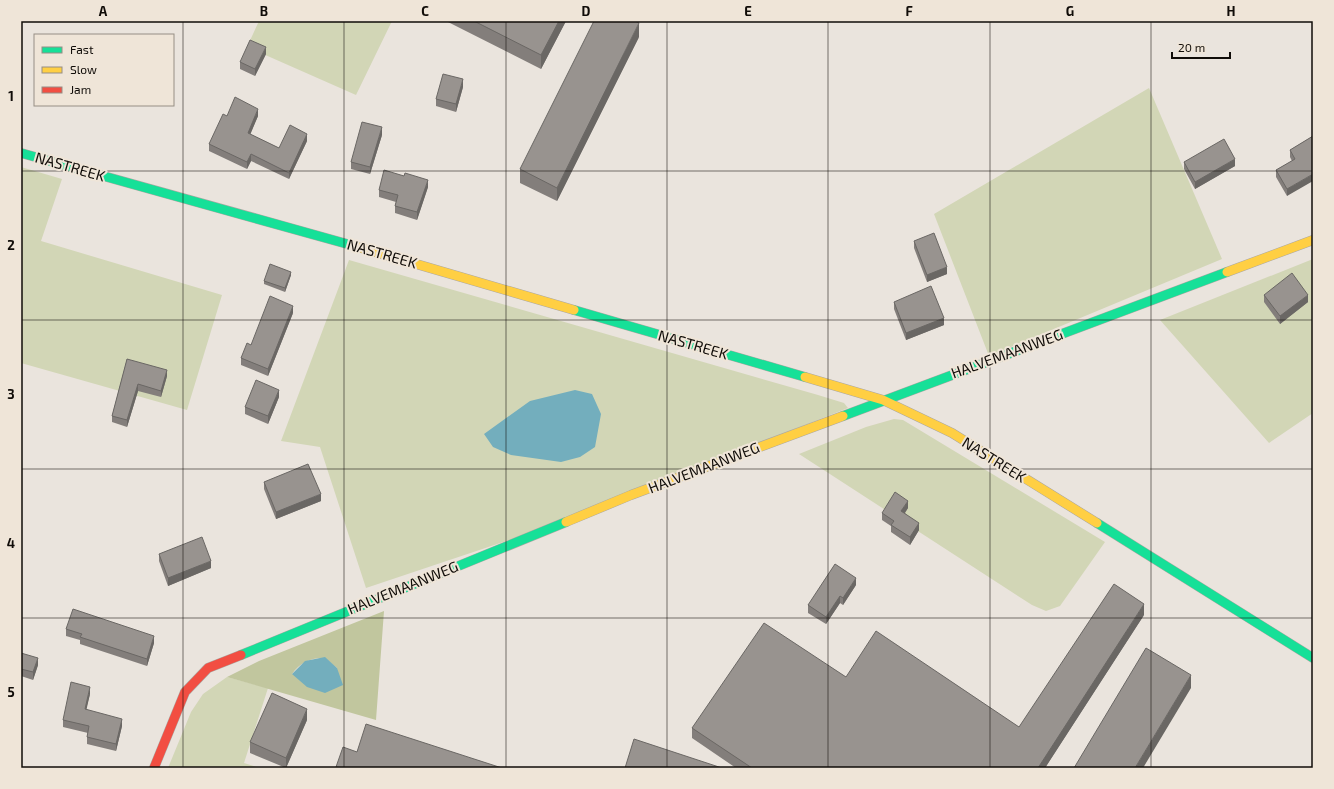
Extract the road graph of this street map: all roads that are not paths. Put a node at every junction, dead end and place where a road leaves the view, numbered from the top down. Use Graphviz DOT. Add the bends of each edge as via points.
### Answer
graph roads {
  1 [pos="21,153"];
  2 [pos="1313,240"];
  3 [pos="883,400"];
  4 [pos="1313,658"];
  5 [pos="154,768"];
  1 -- 3 [label="street, NASTREEK" via="367,249"];
  2 -- 3 [label="street, HALVEMAANWEG"];
  3 -- 4 [label="street, NASTREEK" via="952,433"];
  3 -- 5 [label="street, HALVEMAANWEG" via="632,495 208,668 186,692"];
}
